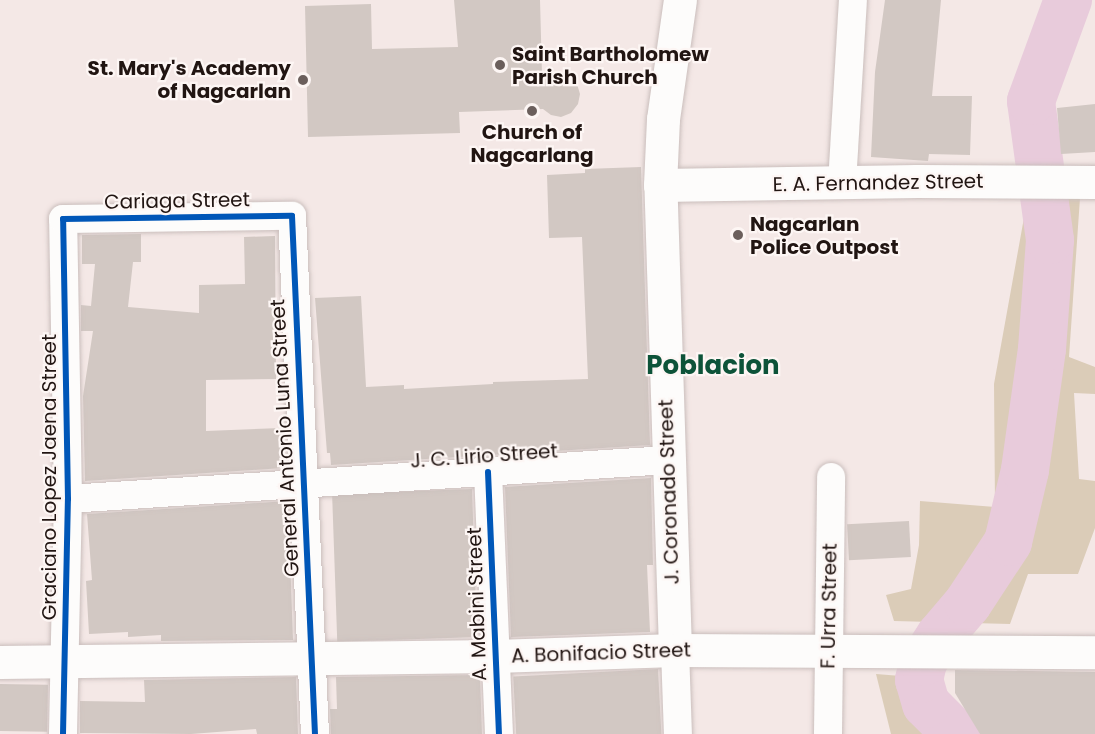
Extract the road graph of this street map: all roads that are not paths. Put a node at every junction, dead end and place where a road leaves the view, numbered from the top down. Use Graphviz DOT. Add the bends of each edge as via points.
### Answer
graph roads {
  1 [pos="680,0"];
  2 [pos="853,4"];
  3 [pos="1095,182"];
  4 [pos="842,184"];
  5 [pos="660,185"];
  6 [pos="292,216"];
  7 [pos="63,219"];
  8 [pos="668,460"];
  9 [pos="488,472"];
  10 [pos="831,477"];
  11 [pos="303,484"];
  12 [pos="68,499"];
  13 [pos="829,649"];
  14 [pos="675,650"];
  15 [pos="1095,652"];
  16 [pos="495,656"];
  17 [pos="313,659"];
  18 [pos="0,662"];
  19 [pos="65,662"];
  20 [pos="63,734"];
  21 [pos="315,734"];
  22 [pos="499,734"];
  23 [pos="678,734"];
  24 [pos="828,734"];
  1 -- 5 [label="main road, J. Coronado Street" via="663,119"];
  2 -- 4 [label="street"];
  3 -- 4 [label="main road, E. A. Fernandez Street"];
  4 -- 5 [label="main road, E. A. Fernandez Street"];
  5 -- 8 [label="main road, J. Coronado Street"];
  6 -- 7 [label="street, Cariaga Street"];
  6 -- 11 [label="street, General Antonio Luna Street"];
  7 -- 12 [label="street, Graciano Lopez Jaena Street"];
  8 -- 9 [label="street, J. C. Lirio Street"];
  8 -- 14 [label="main road, J. Coronado Street"];
  9 -- 11 [label="street, J. C. Lirio Street"];
  9 -- 16 [label="street, A. Mabini Street"];
  10 -- 13 [label="street, F. Urra Street"];
  11 -- 12 [label="street, J. C. Lirio Street"];
  11 -- 17 [label="street, General Antonio Luna Street"];
  12 -- 19 [label="street, Graciano Lopez Jaena Street"];
  13 -- 14 [label="main road, A. Bonifacio Street"];
  13 -- 15 [label="main road, A. Bonifacio Street"];
  13 -- 24 [label="street, F. Urra Street"];
  14 -- 16 [label="main road, A. Bonifacio Street"];
  14 -- 23 [label="street, J. Coronado Street"];
  16 -- 17 [label="main road, A. Bonifacio Street"];
  16 -- 22 [label="street, A. Mabini Street"];
  17 -- 19 [label="main road, A. Bonifacio Street"];
  17 -- 21 [label="street, General Antonio Luna Street"];
  18 -- 19 [label="main road, A. Bonifacio Street"];
  19 -- 20 [label="street, Graciano Lopez Jaena Street"];
}
